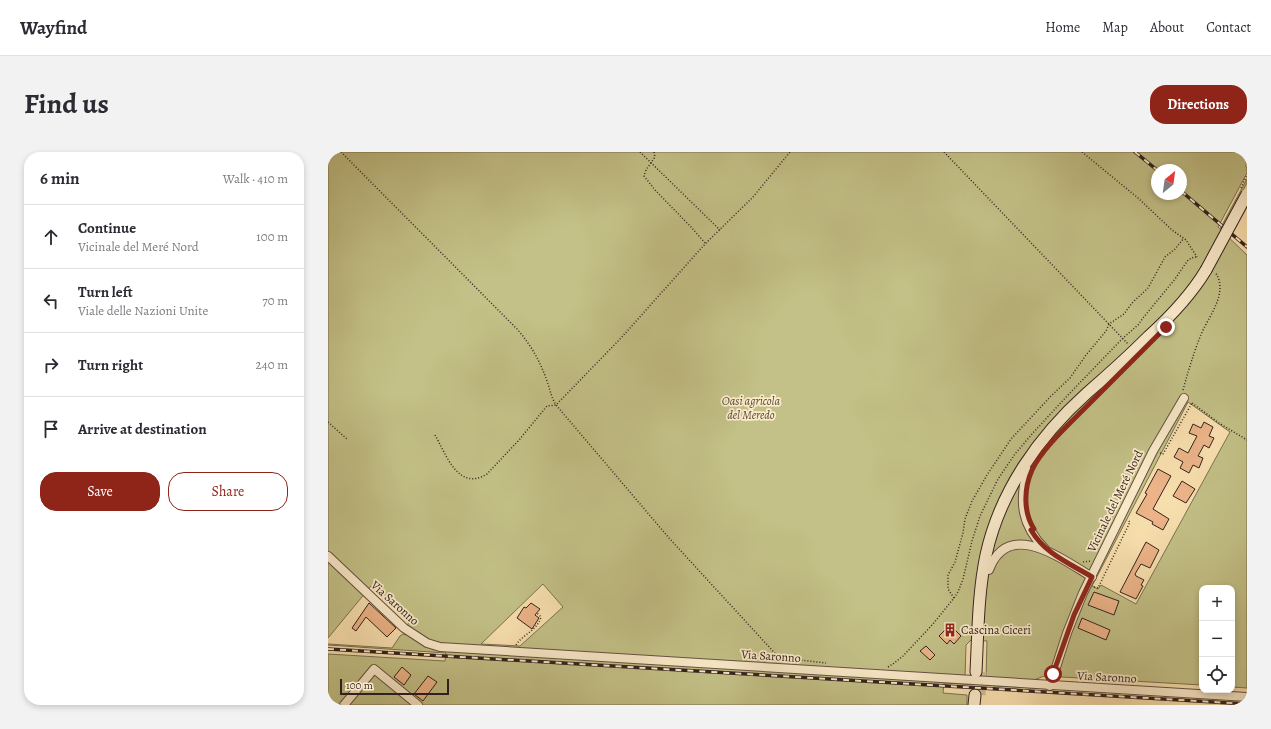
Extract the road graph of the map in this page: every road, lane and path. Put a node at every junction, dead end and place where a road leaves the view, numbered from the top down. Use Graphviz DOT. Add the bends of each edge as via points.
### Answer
graph roads {
  1 [pos="341,152"];
  2 [pos="640,152"];
  3 [pos="654,152"];
  4 [pos="790,152"];
  5 [pos="944,152"];
  6 [pos="1082,152"];
  7 [pos="651,163"];
  8 [pos="1247,194"];
  9 [pos="720,230"];
  10 [pos="1184,238"];
  11 [pos="705,244"];
  12 [pos="1209,269"];
  13 [pos="1109,324"];
  14 [pos="1124,338"];
  15 [pos="1128,345"];
  16 [pos="1113,371"];
  17 [pos="1184,394"];
  18 [pos="1192,403"];
  19 [pos="556,405"];
  20 [pos="1196,406"];
  21 [pos="328,422"];
  22 [pos="435,435"];
  23 [pos="348,440"];
  24 [pos="1247,440"];
  25 [pos="1158,452"];
  26 [pos="1027,470"];
  27 [pos="1125,519"];
  28 [pos="1051,553"];
  29 [pos="1102,555"];
  30 [pos="328,556"];
  31 [pos="1112,560"];
  32 [pos="1081,562"];
  33 [pos="988,570"];
  34 [pos="1092,577"];
  35 [pos="1092,586"];
  36 [pos="954,598"];
  37 [pos="537,614"];
  38 [pos="514,652"];
  39 [pos="779,656"];
  40 [pos="890,666"];
  41 [pos="1050,686"];
  42 [pos="1247,697"];
  43 [pos="344,705"];
  44 [pos="418,705"];
  1 -- 19 [label="path" via="530,344"];
  2 -- 7 [label="path"];
  3 -- 7 [label="path" via="655,156"];
  4 -- 9 [label="path" via="753,197"];
  5 -- 13 [label="path"];
  6 -- 10 [label="path"];
  7 -- 9 [label="path"];
  7 -- 11 [label="path" via="644,173 648,182"];
  8 -- 12 [label="street, bridge"];
  9 -- 11 [label="path"];
  10 -- 13 [label="path" via="1165,257 1148,288 1124,314"];
  10 -- 14 [label="path" via="1197,257 1188,260 1138,325"];
  11 -- 19 [label="path" via="621,338"];
  12 -- 16 [label="street" via="1176,311"];
  12 -- 17 [label="path" via="1217,275 1220,283 1219,293 1213,313 1198,342"];
  13 -- 14 [label="path"];
  13 -- 36 [label="path" via="1106,332 1070,378 1011,439 980,486 965,519 955,562 948,575 948,589"];
  14 -- 15 [label="path"];
  14 -- 36 [label="path" via="1032,434 1006,466 980,516 963,580"];
  16 -- 26 [label="street" via="1095,394 1050,440"];
  16 -- 33 [label="street" via="1047,435 1022,469 1005,500 991,538 982,576 978,672"];
  17 -- 29 [label="street, Vicinale del Meré Nord"];
  18 -- 25 [label="path" via="1163,454"];
  19 -- 22 [label="path" via="548,406 486,474 472,480 455,470"];
  19 -- 39 [label="path" via="669,538"];
  20 -- 24 [label="path"];
  21 -- 23 [label="path"];
  26 -- 28 [label="street" via="1022,502 1026,521 1036,538"];
  26 -- 33 [label="street" via="1004,515"];
  27 -- 31 [label="path" via="1130,522"];
  28 -- 33 [label="street" via="1034,546 1012,545 996,556"];
  28 -- 34 [label="street"];
  29 -- 31 [label="path"];
  29 -- 32 [label="path" via="1098,553 1090,561"];
  29 -- 34 [label="street, Vicinale del Meré Nord"];
  30 -- 38 [label="street, Via Saronno" via="404,628 427,643 447,648"];
  31 -- 35 [label="path" via="1098,588"];
  34 -- 41 [label="street, Vicinale del Meré Nord" via="1067,633"];
  36 -- 40 [label="path" via="933,624"];
  37 -- 38 [label="path" via="541,617 535,629 517,643"];
  38 -- 41 [label="street, Via Saronno"];
  41 -- 42 [label="street, Via Saronno"];
  43 -- 44 [label="street" via="374,669"];
}
